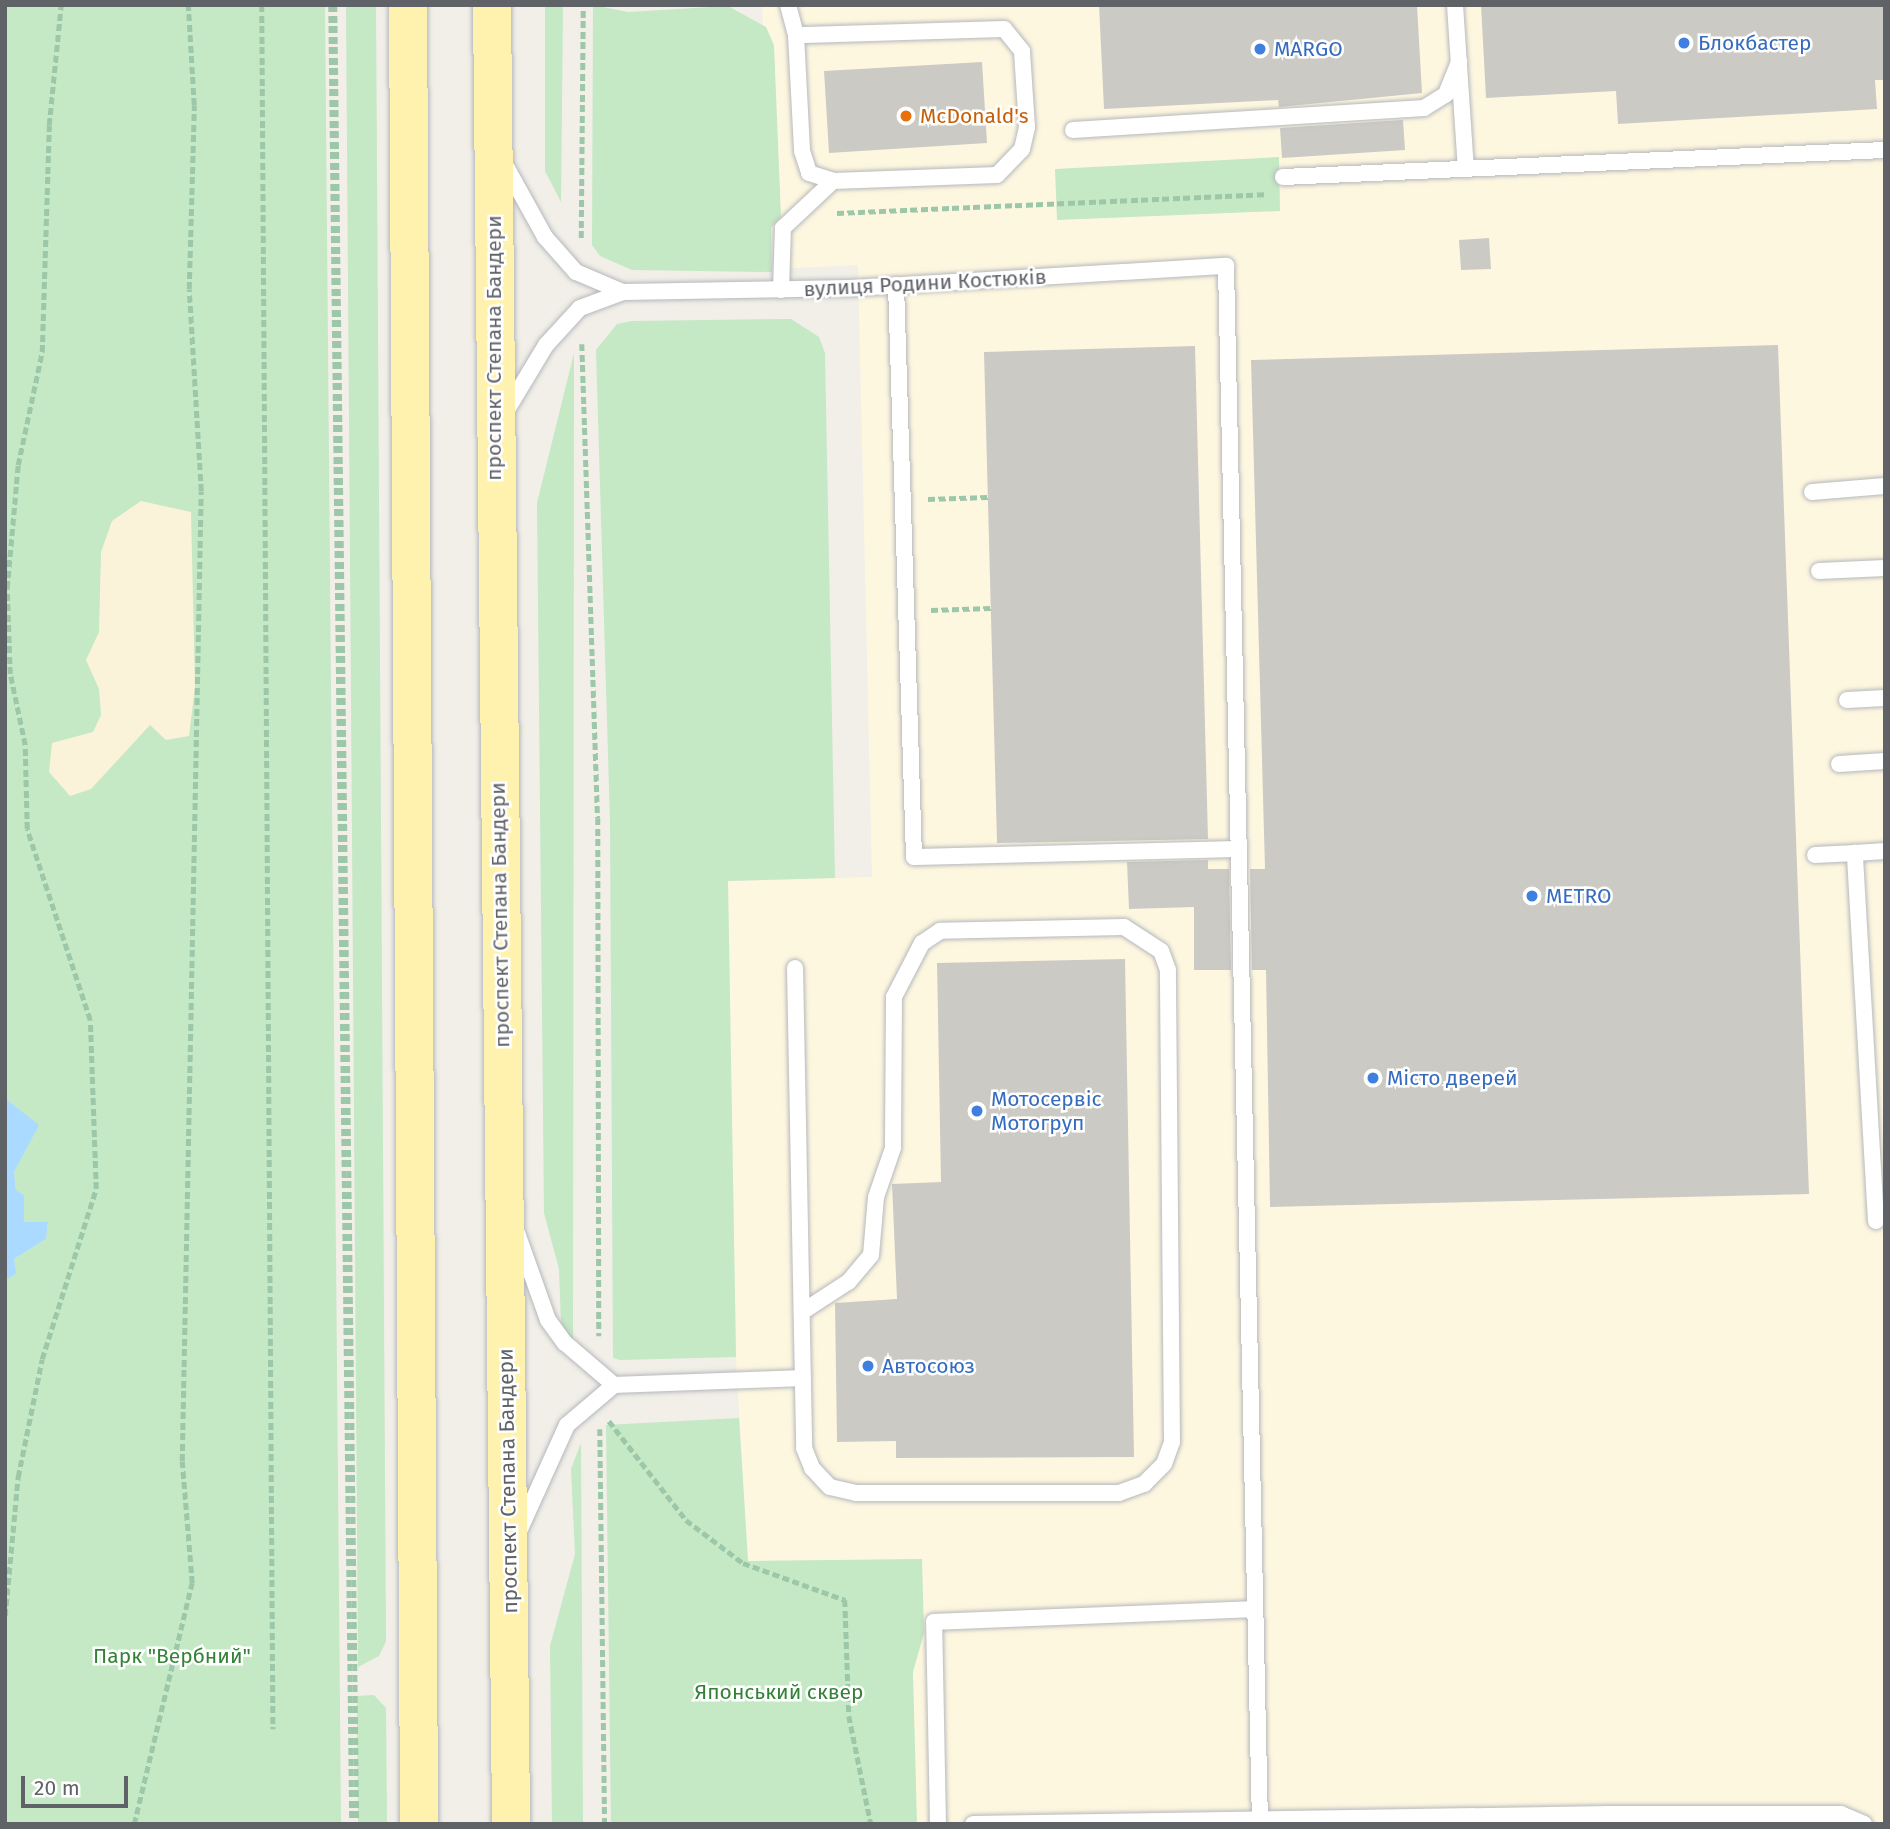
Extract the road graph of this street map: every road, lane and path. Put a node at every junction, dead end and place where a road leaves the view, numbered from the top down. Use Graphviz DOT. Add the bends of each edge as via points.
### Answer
graph roads {
  1 [pos="61,5"];
  2 [pos="188,5"];
  3 [pos="262,5"];
  4 [pos="333,5"];
  5 [pos="408,5"];
  6 [pos="492,5"];
  7 [pos="583,5"];
  8 [pos="788,5"];
  9 [pos="1455,5"];
  10 [pos="796,35"];
  11 [pos="1459,61"];
  12 [pos="1073,130"];
  13 [pos="492,142"];
  14 [pos="1885,150"];
  15 [pos="1466,169"];
  16 [pos="1283,177"];
  17 [pos="832,181"];
  18 [pos="580,275"];
  19 [pos="896,285"];
  20 [pos="781,290"];
  21 [pos="623,292"];
  22 [pos="580,308"];
  23 [pos="494,432"];
  24 [pos="1885,486"];
  25 [pos="1812,492"];
  26 [pos="1885,568"];
  27 [pos="1819,571"];
  28 [pos="1885,698"];
  29 [pos="1847,700"];
  30 [pos="1885,761"];
  31 [pos="1839,764"];
  32 [pos="1239,849"];
  33 [pos="1885,850"];
  34 [pos="1855,853"];
  35 [pos="1815,855"];
  36 [pos="795,968"];
  37 [pos="504,1196"];
  38 [pos="1876,1221"];
  39 [pos="802,1312"];
  40 [pos="599,1376"];
  41 [pos="803,1378"];
  42 [pos="614,1385"];
  43 [pos="600,1402"];
  44 [pos="509,1559"];
  45 [pos="1255,1609"];
  46 [pos="5,1616"];
  47 [pos="273,1729"];
  48 [pos="1259,1818"];
  49 [pos="134,1824"];
  50 [pos="355,1824"];
  51 [pos="419,1824"];
  52 [pos="511,1824"];
  53 [pos="605,1824"];
  54 [pos="871,1824"];
  55 [pos="939,1824"];
  56 [pos="972,1824"];
  57 [pos="1864,1824"];
  1 -- 46 [label="path" via="49,125 42,352 18,466 7,600 10,674 25,745 27,829 90,1020 96,1189 42,1360 18,1477"];
  2 -- 49 [label="path" via="194,105 189,289 201,491 182,1461 192,1583"];
  3 -- 47 [label="path"];
  4 -- 50 [label="path"];
  5 -- 51 [label="main road"];
  6 -- 13 [label="main road, проспект Степана Бандери"];
  7 -- 18 [label="path"];
  8 -- 10 [label="lane"];
  9 -- 11 [label="lane"];
  10 -- 17 [label="lane" via="802,151 809,173"];
  10 -- 17 [label="lane" via="989,25 1015,37 1022,51 1027,127 1022,149 997,175"];
  11 -- 12 [label="lane" via="1446,94 1424,108"];
  11 -- 15 [label="lane"];
  13 -- 18 [label="lane" via="545,237"];
  13 -- 23 [label="main road, проспект Степана Бандери"];
  14 -- 15 [label="lane"];
  15 -- 16 [label="lane"];
  17 -- 20 [label="lane" via="783,228"];
  18 -- 21 [label="lane"];
  19 -- 20 [label="lane, вулиця Родини Костюків"];
  19 -- 32 [label="lane" via="914,857"];
  19 -- 32 [label="lane, вулиця Родини Костюків" via="1226,266"];
  20 -- 21 [label="lane, вулиця Родини Костюків"];
  21 -- 22 [label="lane"];
  22 -- 23 [label="lane" via="546,345"];
  22 -- 40 [label="path" via="598,818"];
  23 -- 37 [label="main road, проспект Степана Бандери"];
  24 -- 25 [label="lane"];
  26 -- 27 [label="lane"];
  28 -- 29 [label="lane"];
  30 -- 31 [label="lane"];
  32 -- 45 [label="lane"];
  33 -- 34 [label="lane"];
  34 -- 35 [label="lane"];
  34 -- 38 [label="lane"];
  36 -- 39 [label="lane"];
  37 -- 40 [label="lane" via="548,1320"];
  37 -- 44 [label="main road, проспект Степана Бандери"];
  39 -- 41 [label="lane"];
  39 -- 41 [label="lane" via="848,1282 871,1255 876,1196 893,1148 894,998 922,943 940,931 1124,926 1161,951 1168,970 1172,1428 1164,1464 1144,1484 1119,1493 856,1493 830,1487 804,1448"];
  40 -- 42 [label="lane"];
  41 -- 42 [label="lane"];
  42 -- 43 [label="lane"];
  43 -- 44 [label="lane" via="567,1426 544,1465"];
  43 -- 53 [label="path"];
  43 -- 54 [label="path" via="686,1520 743,1563 845,1600 849,1716"];
  44 -- 52 [label="main road, проспект Степана Бандери"];
  45 -- 48 [label="lane"];
  45 -- 55 [label="lane" via="934,1622"];
  48 -- 56 [label="lane"];
  48 -- 57 [label="lane" via="1841,1814"];
}
